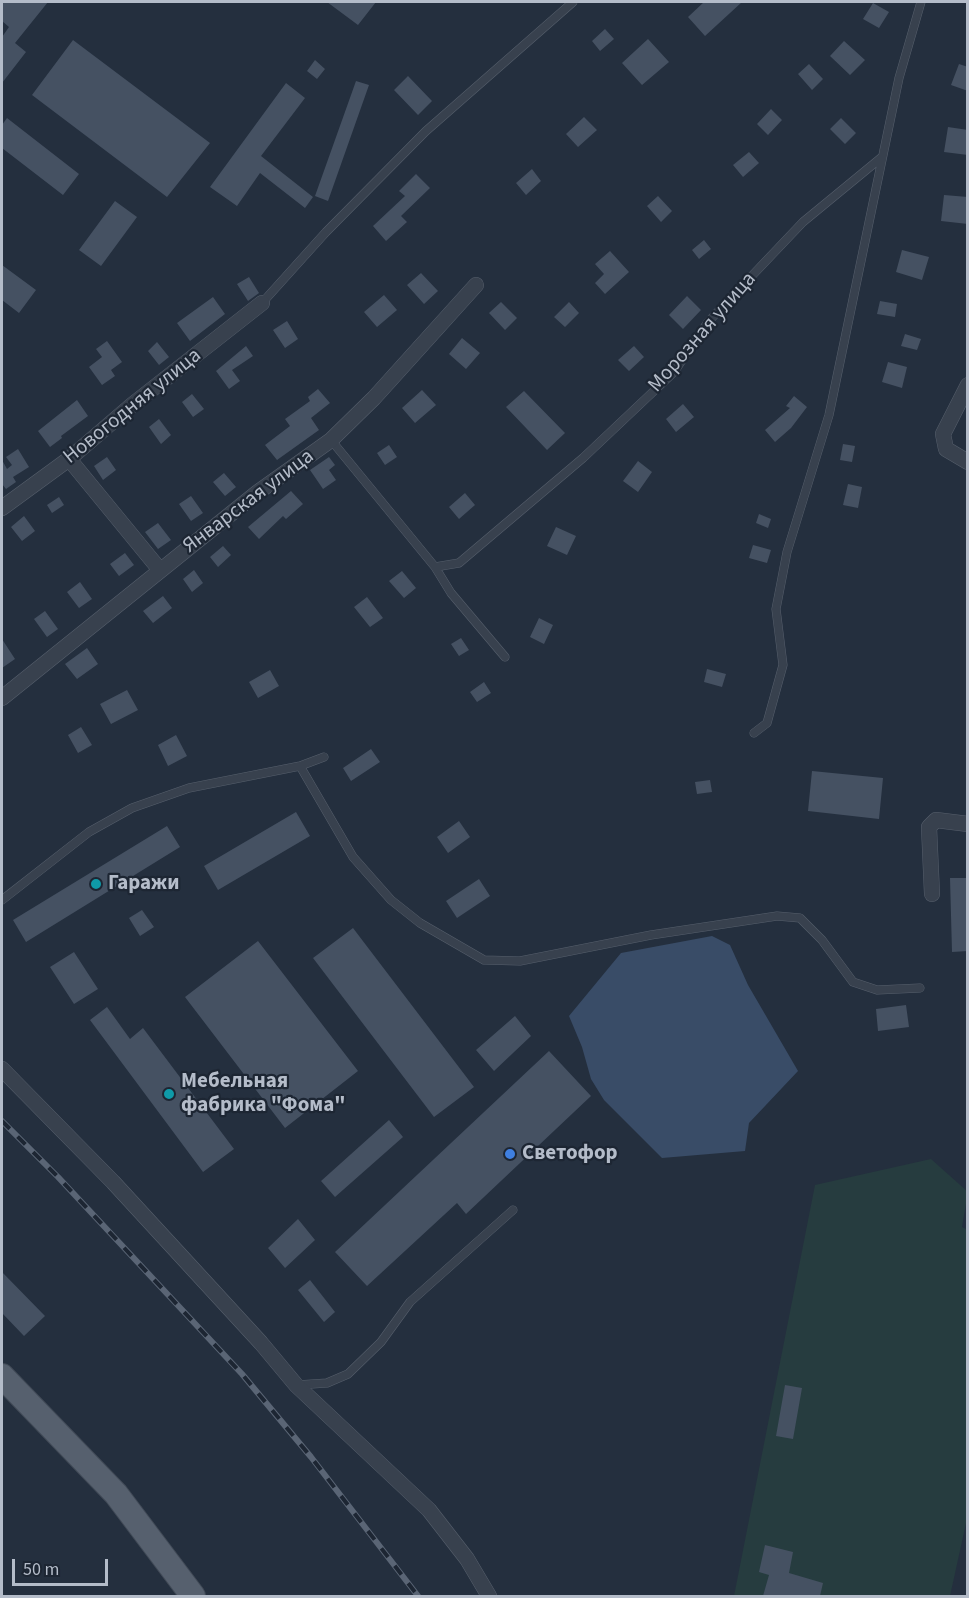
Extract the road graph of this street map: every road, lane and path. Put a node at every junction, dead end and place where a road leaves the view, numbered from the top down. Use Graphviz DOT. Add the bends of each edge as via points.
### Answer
graph roads {
  1 [pos="573,2"];
  2 [pos="921,2"];
  3 [pos="882,157"];
  4 [pos="476,285"];
  5 [pos="262,303"];
  6 [pos="968,385"];
  7 [pos="331,440"];
  8 [pos="69,459"];
  9 [pos="968,462"];
  10 [pos="2,508"];
  11 [pos="435,567"];
  12 [pos="160,570"];
  13 [pos="506,657"];
  14 [pos="2,698"];
  15 [pos="754,733"];
  16 [pos="324,757"];
  17 [pos="300,766"];
  18 [pos="968,824"];
  19 [pos="932,894"];
  20 [pos="2,900"];
  21 [pos="920,988"];
  22 [pos="2,1069"];
  23 [pos="513,1210"];
  24 [pos="2,1376"];
  25 [pos="296,1385"];
  26 [pos="192,1596"];
  27 [pos="489,1596"];
  1 -- 5 [label="lane" via="426,130"];
  2 -- 3 [label="lane"];
  3 -- 11 [label="lane, Морозная улица" via="803,222 708,322 674,372 583,458 459,563"];
  3 -- 15 [label="lane" via="829,415 782,574 776,609 783,665 767,723"];
  4 -- 7 [label="street, Январская улица"];
  5 -- 8 [label="street, Новогодняя улица"];
  6 -- 9 [label="street" via="943,434 946,449"];
  7 -- 11 [label="lane"];
  7 -- 12 [label="street, Январская улица"];
  8 -- 10 [label="street, Новогодняя улица"];
  8 -- 12 [label="street"];
  11 -- 13 [label="lane" via="451,594"];
  12 -- 14 [label="street, Январская улица"];
  16 -- 17 [label="lane"];
  17 -- 20 [label="lane" via="189,788 132,808 89,832"];
  17 -- 21 [label="lane" via="353,857 391,900 420,923 484,960 520,961 651,935 777,916 800,918 853,982 877,990"];
  18 -- 19 [label="street" via="936,820 929,827"];
  22 -- 25 [label="street" via="113,1182"];
  23 -- 25 [label="lane" via="410,1302 381,1342 348,1374 327,1383"];
  24 -- 26 [label="main road" via="116,1494"];
  25 -- 27 [label="street" via="429,1510"];
}
